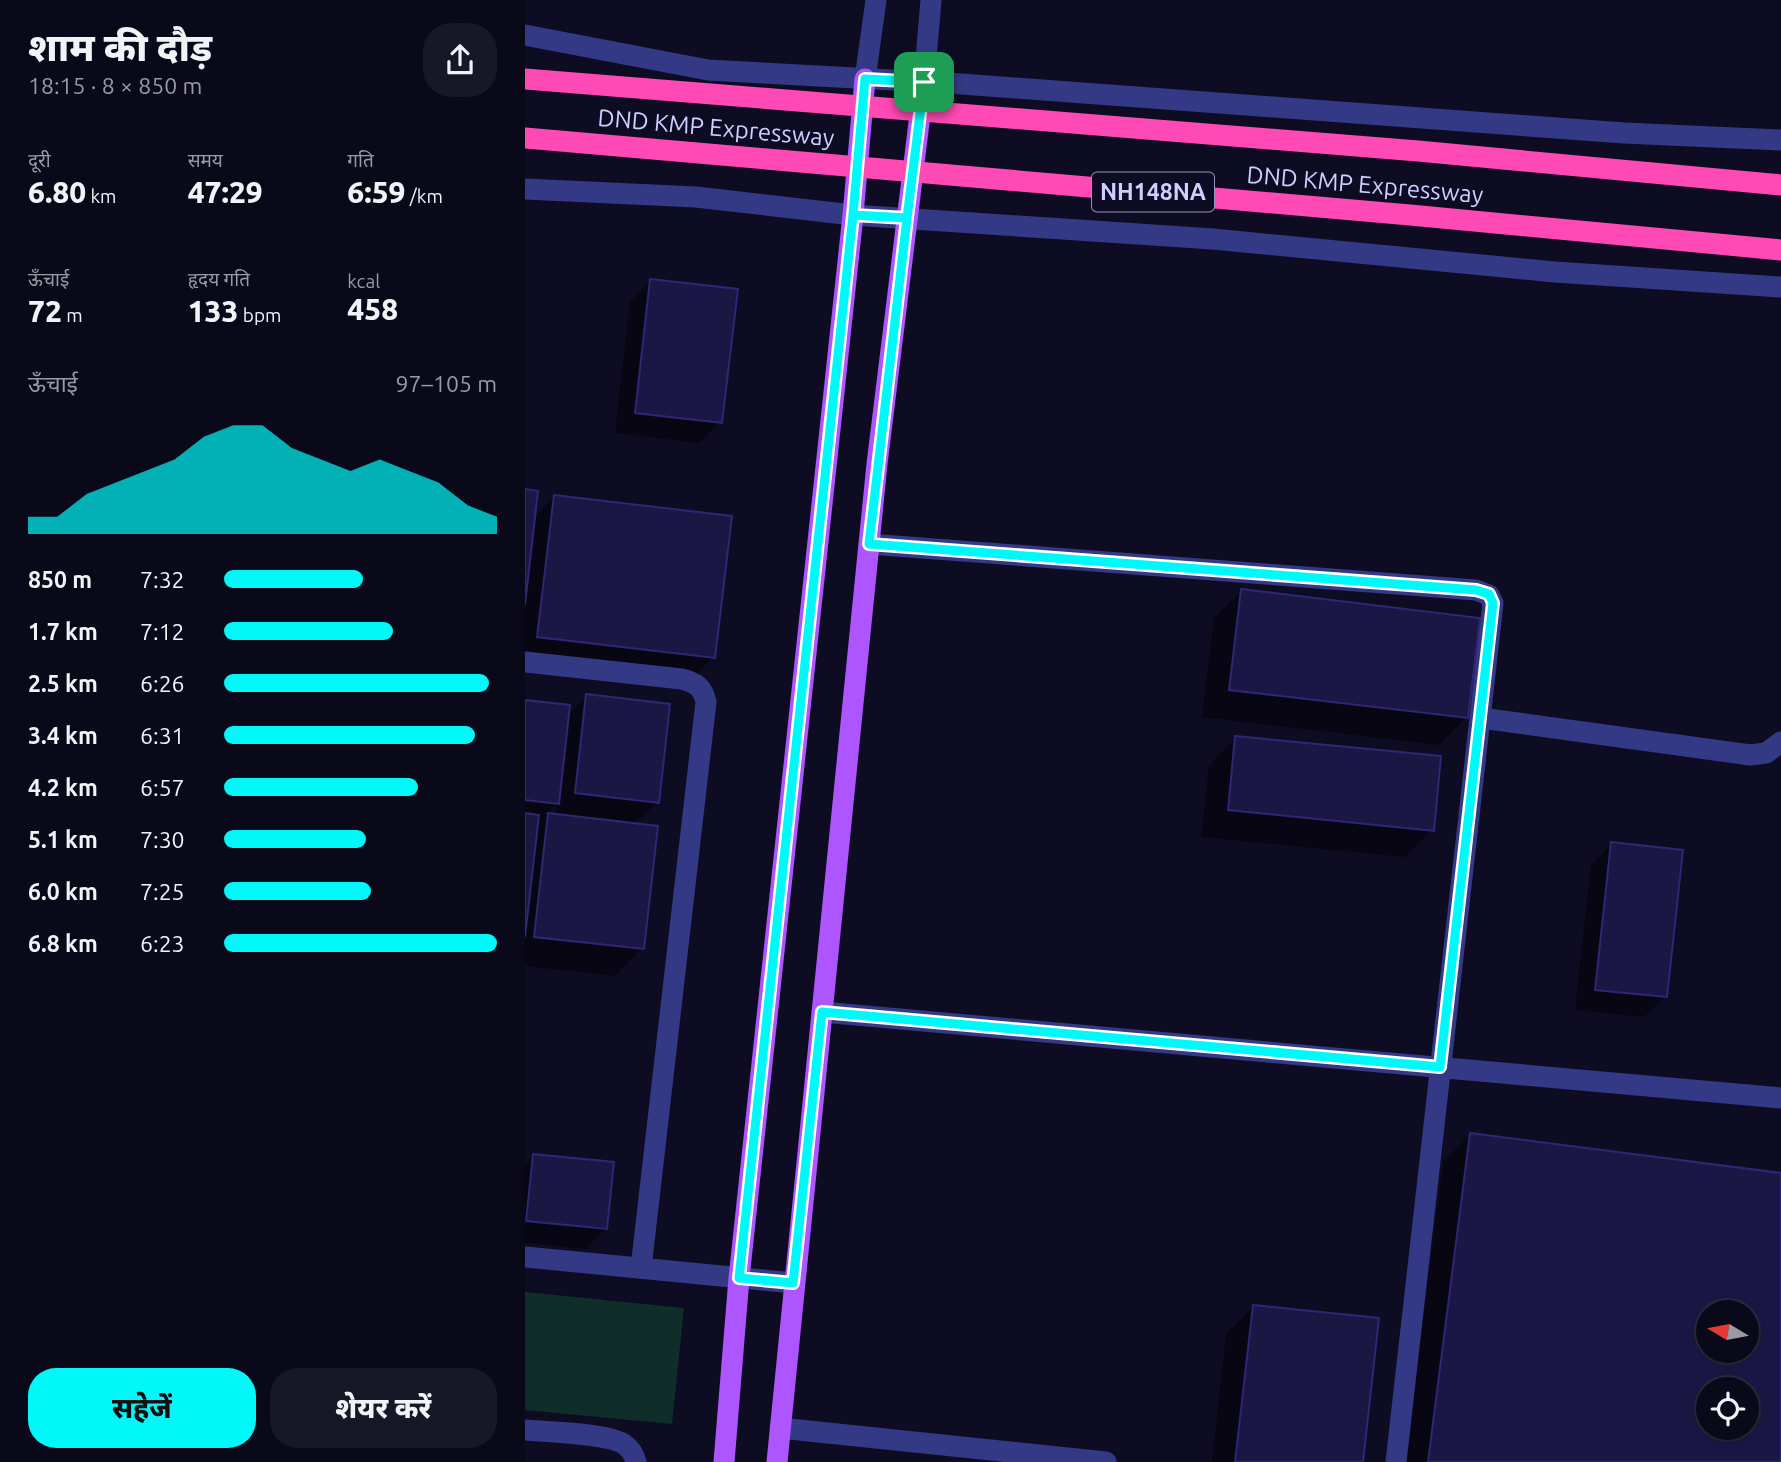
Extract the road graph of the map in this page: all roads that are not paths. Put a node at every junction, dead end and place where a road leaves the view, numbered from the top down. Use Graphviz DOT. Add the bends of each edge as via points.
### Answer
graph roads {
  1 [pos="876,0"];
  2 [pos="931,0"];
  3 [pos="525,35"];
  4 [pos="525,79"];
  5 [pos="865,79"];
  6 [pos="924,82"];
  7 [pos="525,138"];
  8 [pos="1781,140"];
  9 [pos="1781,185"];
  10 [pos="525,189"];
  11 [pos="853,215"];
  12 [pos="907,218"];
  13 [pos="1781,250"];
  14 [pos="1781,287"];
  15 [pos="869,544"];
  16 [pos="525,662"];
  17 [pos="1481,718"];
  18 [pos="1781,742"];
  19 [pos="822,1012"];
  20 [pos="1440,1067"];
  21 [pos="1781,1098"];
  22 [pos="525,1257"];
  23 [pos="641,1268"];
  24 [pos="739,1278"];
  25 [pos="793,1283"];
  26 [pos="780,1427"];
  27 [pos="525,1430"];
  28 [pos="636,1462"];
  29 [pos="724,1462"];
  30 [pos="776,1462"];
  31 [pos="1106,1462"];
  32 [pos="1396,1462"];
  1 -- 5 [label="street"];
  2 -- 6 [label="street"];
  3 -- 5 [label="street" via="708,70"];
  4 -- 9 [label="highway, DND KMP Expressway"];
  5 -- 6 [label="street"];
  5 -- 11 [label="main road"];
  6 -- 8 [label="street" via="1624,133"];
  6 -- 12 [label="main road"];
  7 -- 13 [label="highway, DND KMP Expressway / NH148NA"];
  10 -- 11 [label="street" via="696,197"];
  11 -- 12 [label="street"];
  11 -- 24 [label="main road"];
  12 -- 14 [label="street"];
  12 -- 15 [label="main road"];
  15 -- 17 [label="street" via="1483,592 1493,603"];
  15 -- 19 [label="main road"];
  16 -- 23 [label="street" via="683,679 703,690 706,702"];
  17 -- 18 [label="street" via="1750,755 1766,753"];
  17 -- 20 [label="street"];
  19 -- 20 [label="street"];
  19 -- 25 [label="main road"];
  20 -- 21 [label="street"];
  20 -- 32 [label="street"];
  22 -- 23 [label="street"];
  23 -- 24 [label="street"];
  24 -- 25 [label="street"];
  24 -- 29 [label="main road"];
  25 -- 26 [label="main road"];
  26 -- 30 [label="main road"];
  26 -- 31 [label="street"];
  27 -- 28 [label="street" via="622,1442"];
}
